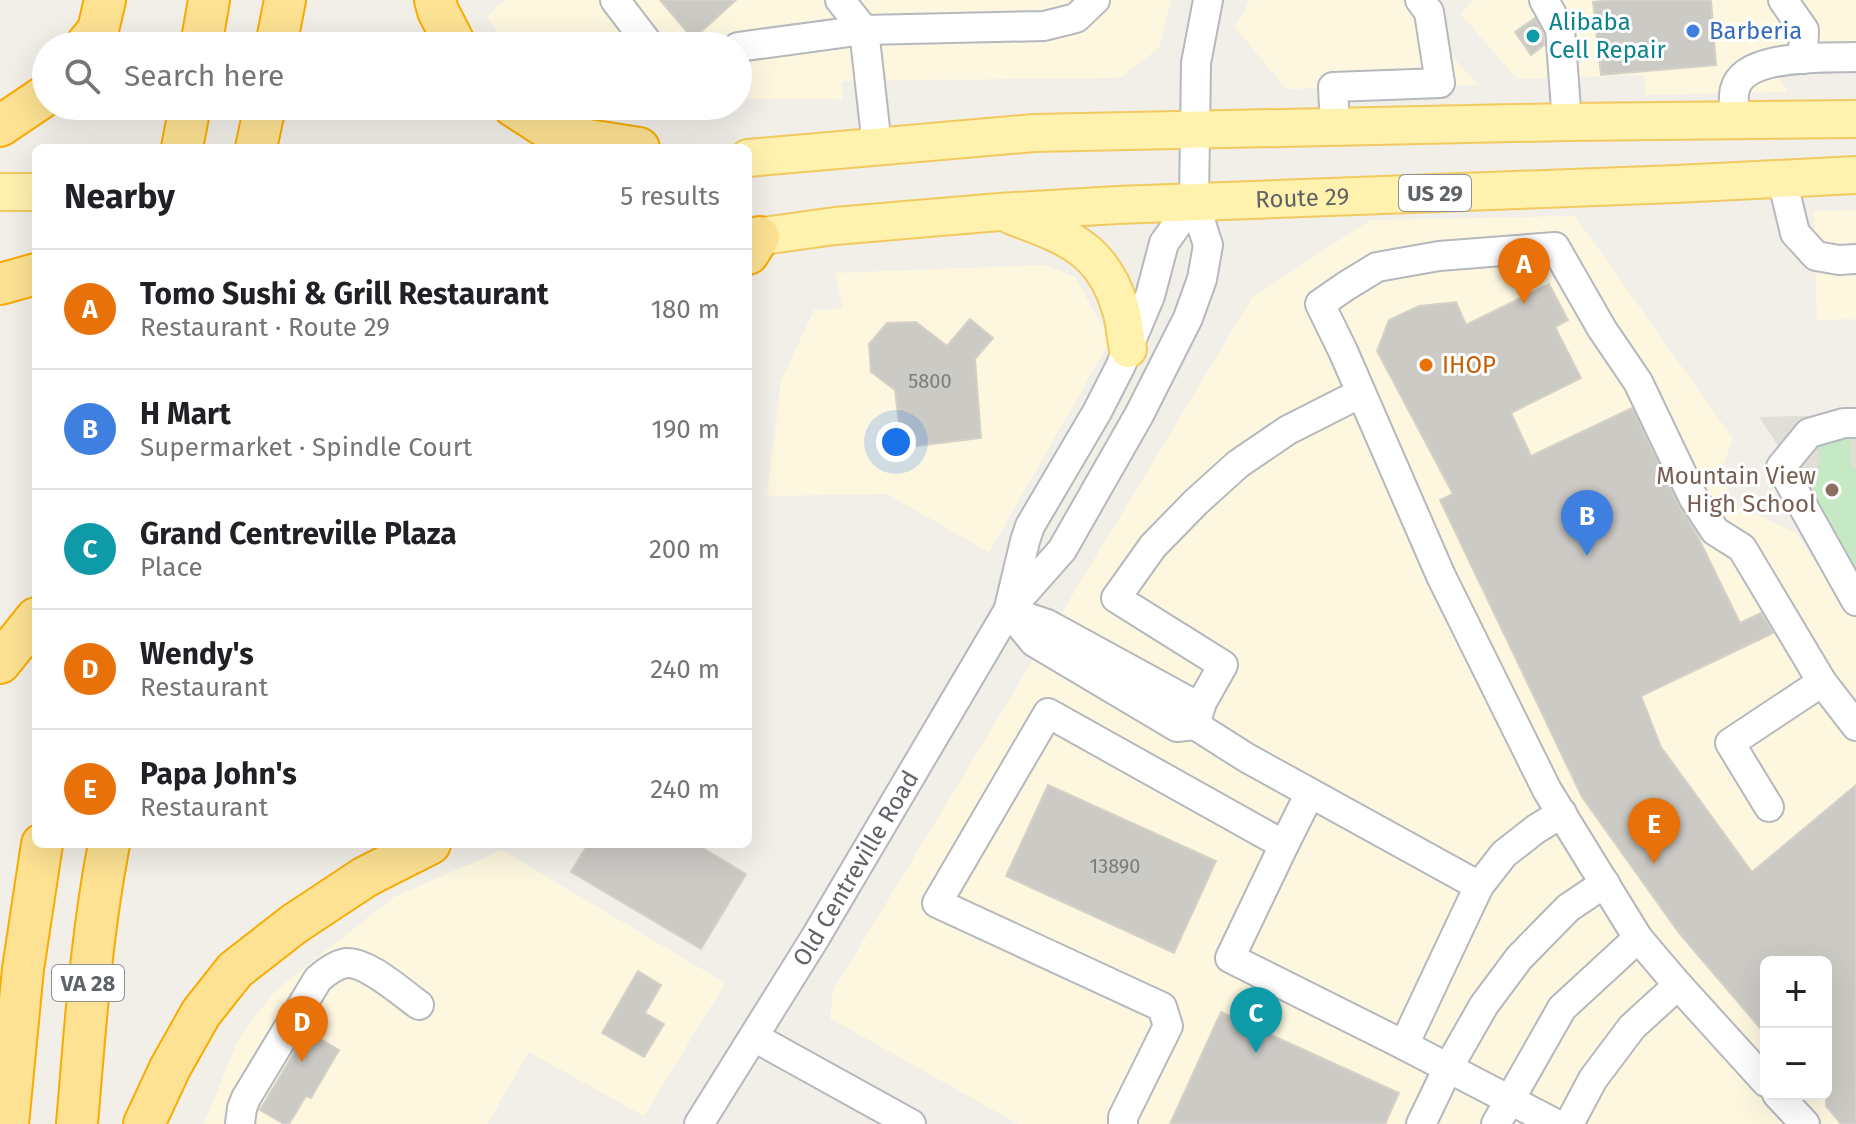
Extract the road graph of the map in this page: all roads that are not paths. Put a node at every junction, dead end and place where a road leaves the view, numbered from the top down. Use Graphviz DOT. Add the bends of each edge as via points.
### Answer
graph roads {
  1 [pos="105,0"];
  2 [pos="209,0"];
  3 [pos="285,0"];
  4 [pos="435,0"];
  5 [pos="615,0"];
  6 [pos="840,0"];
  7 [pos="1095,0"];
  8 [pos="1208,0"];
  9 [pos="1420,0"];
  10 [pos="1544,0"];
  11 [pos="1783,0"];
  12 [pos="1044,13"];
  13 [pos="864,30"];
  14 [pos="96,32"];
  15 [pos="203,32"];
  16 [pos="279,32"];
  17 [pos="449,32"];
  18 [pos="639,32"];
  19 [pos="752,45"];
  20 [pos="1856,57"];
  21 [pos="1803,59"];
  22 [pos="32,104"];
  23 [pos="1856,119"];
  24 [pos="187,120"];
  25 [pos="262,120"];
  26 [pos="535,120"];
  27 [pos="1735,121"];
  28 [pos="1567,122"];
  29 [pos="0,126"];
  30 [pos="1335,127"];
  31 [pos="1195,130"];
  32 [pos="183,144"];
  33 [pos="257,144"];
  34 [pos="614,144"];
  35 [pos="877,146"];
  36 [pos="752,158"];
  37 [pos="1856,175"];
  38 [pos="1782,179"];
  39 [pos="0,192"];
  40 [pos="32,192"];
  41 [pos="1194,201"];
  42 [pos="999,212"];
  43 [pos="752,243"];
  44 [pos="1856,259"];
  45 [pos="0,268"];
  46 [pos="32,268"];
  47 [pos="32,275"];
  48 [pos="0,284"];
  49 [pos="1128,349"];
  50 [pos="1361,393"];
  51 [pos="1856,423"];
  52 [pos="1856,601"];
  53 [pos="1008,611"];
  54 [pos="32,623"];
  55 [pos="0,663"];
  56 [pos="1822,682"];
  57 [pos="1195,725"];
  58 [pos="1856,726"];
  59 [pos="1310,793"];
  60 [pos="1769,807"];
  61 [pos="1562,813"];
  62 [pos="1284,845"];
  63 [pos="41,848"];
  64 [pos="108,848"];
  65 [pos="422,848"];
  66 [pos="1605,883"];
  67 [pos="1479,886"];
  68 [pos="1638,938"];
  69 [pos="1678,985"];
  70 [pos="419,1005"];
  71 [pos="754,1037"];
  72 [pos="1404,1045"];
  73 [pos="1448,1068"];
  74 [pos="1760,1075"];
  75 [pos="1783,1100"];
  76 [pos="1502,1112"];
  77 [pos="8,1124"];
  78 [pos="77,1124"];
  79 [pos="144,1124"];
  80 [pos="240,1124"];
  81 [pos="699,1124"];
  82 [pos="911,1124"];
  83 [pos="1123,1124"];
  84 [pos="1421,1124"];
  85 [pos="1556,1124"];
  86 [pos="1569,1124"];
  87 [pos="1805,1124"];
  1 -- 14 [label="highway"];
  2 -- 15 [label="highway"];
  3 -- 16 [label="highway"];
  4 -- 17 [label="highway"];
  5 -- 18 [label="street"];
  6 -- 13 [label="street"];
  7 -- 12 [label="street" via="1076,18"];
  8 -- 31 [label="street, Old Centreville Road" via="1196,63"];
  9 -- 30 [label="street" via="1429,12 1440,83 1333,87"];
  10 -- 28 [label="street" via="1560,29"];
  11 -- 21 [label="street" via="1804,30"];
  12 -- 13 [label="street"];
  13 -- 19 [label="street"];
  13 -- 35 [label="street"];
  20 -- 21 [label="street"];
  21 -- 27 [label="street" via="1765,64 1745,74 1735,88"];
  22 -- 29 [label="highway"];
  23 -- 27 [label="main road"];
  24 -- 32 [label="highway"];
  25 -- 33 [label="highway"];
  26 -- 34 [label="highway"];
  27 -- 28 [label="main road"];
  28 -- 30 [label="main road"];
  30 -- 31 [label="main road"];
  31 -- 35 [label="main road" via="1034,133"];
  31 -- 41 [label="street, Old Centreville Road"];
  35 -- 36 [label="main road"];
  37 -- 38 [label="main road, Route 29 / US 29"];
  38 -- 41 [label="main road, Route 29 / US 29"];
  38 -- 44 [label="street" via="1795,233 1816,256"];
  39 -- 40 [label="main road"];
  41 -- 42 [label="main road, Route 29 / US 29"];
  41 -- 49 [label="street, Old Centreville Road" via="1164,243"];
  41 -- 53 [label="street, Old Centreville Road" via="1208,245 1188,318 1062,550"];
  42 -- 43 [label="main road, Route 29 / US 29" via="835,226"];
  42 -- 49 [label="main road" via="1083,247 1105,270 1121,307"];
  45 -- 46 [label="main road"];
  47 -- 48 [label="highway"];
  49 -- 53 [label="street, Old Centreville Road" via="1030,526"];
  50 -- 56 [label="street" via="1320,304 1377,267 1439,256 1555,247 1638,382 1693,497 1715,531 1742,548"];
  50 -- 57 [label="street" via="1288,430 1238,464 1153,546 1116,598 1223,665"];
  50 -- 61 [label="street" via="1441,576"];
  51 -- 52 [label="street" via="1809,433 1781,467"];
  53 -- 57 [label="street" via="1047,624 1186,700"];
  53 -- 71 [label="street, Old Centreville Road"];
  54 -- 55 [label="highway"];
  56 -- 58 [label="street"];
  56 -- 60 [label="street" via="1730,743"];
  57 -- 59 [label="street"];
  59 -- 62 [label="street"];
  59 -- 67 [label="street"];
  61 -- 66 [label="street"];
  61 -- 67 [label="street" via="1504,854"];
  62 -- 72 [label="street" via="1230,958"];
  62 -- 83 [label="street" via="1048,713 937,903 1162,1007 1168,1026"];
  63 -- 77 [label="highway, VA 28"];
  64 -- 78 [label="highway, VA 28" via="89,976"];
  65 -- 79 [label="highway" via="365,877 235,970 201,1013"];
  66 -- 68 [label="street"];
  66 -- 73 [label="street" via="1568,908 1519,958"];
  67 -- 72 [label="street"];
  68 -- 69 [label="street"];
  68 -- 76 [label="street" via="1562,1008"];
  69 -- 74 [label="street"];
  69 -- 86 [label="street" via="1632,1027 1593,1079"];
  70 -- 80 [label="street" via="363,967 350,963 328,971 318,979 246,1098"];
  71 -- 81 [label="street, Old Centreville Road"];
  71 -- 82 [label="street"];
  72 -- 73 [label="street"];
  73 -- 76 [label="street"];
  73 -- 84 [label="street"];
  75 -- 87 [label="street"];
  76 -- 85 [label="street"];
}
